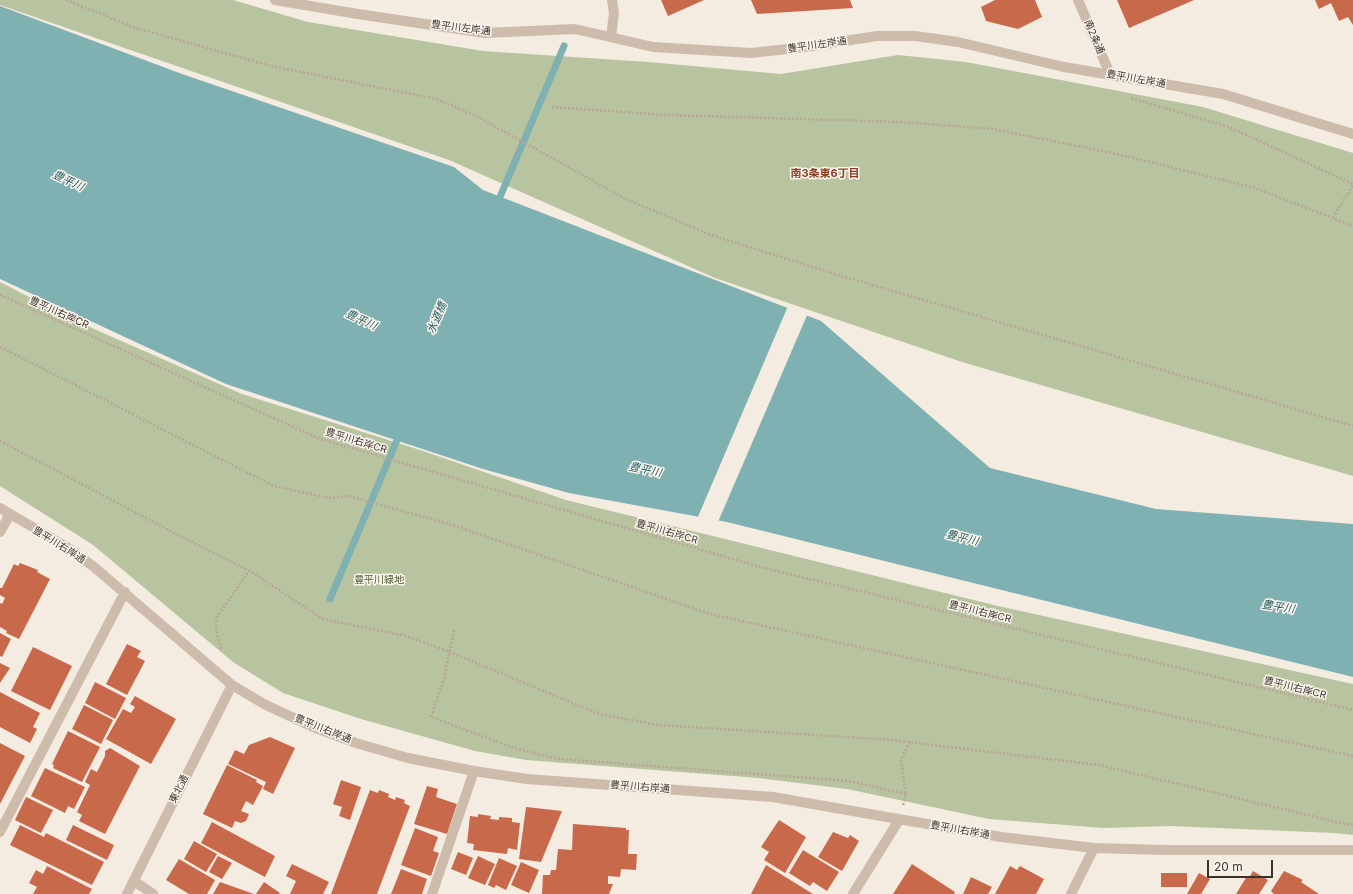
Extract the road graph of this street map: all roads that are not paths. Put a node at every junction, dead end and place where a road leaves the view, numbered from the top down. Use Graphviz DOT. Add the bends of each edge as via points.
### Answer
graph roads {
  1 [pos="275,0"];
  2 [pos="612,0"];
  3 [pos="1078,0"];
  4 [pos="612,37"];
  5 [pos="1110,74"];
  6 [pos="1353,134"];
  7 [pos="0,508"];
  8 [pos="10,514"];
  9 [pos="0,532"];
  10 [pos="125,592"];
  11 [pos="232,684"];
  12 [pos="474,772"];
  13 [pos="899,820"];
  14 [pos="0,832"];
  15 [pos="1094,848"];
  16 [pos="1353,850"];
  17 [pos="134,881"];
  18 [pos="127,894"];
  19 [pos="153,894"];
  20 [pos="432,894"];
  21 [pos="853,894"];
  22 [pos="1071,894"];
  1 -- 4 [label="street, 豊平川左岸通" via="485,33 575,29"];
  2 -- 4 [label="street"];
  3 -- 5 [label="street, 南2条通"];
  4 -- 5 [label="street, 豊平川左岸通" via="653,47 752,53 877,36 915,36 958,42 1064,67"];
  5 -- 6 [label="street, 豊平川左岸通" via="1223,94"];
  7 -- 8 [label="street, 豊平川右岸通"];
  8 -- 9 [label="street"];
  8 -- 10 [label="street, 豊平川右岸通" via="70,549"];
  10 -- 11 [label="street, 豊平川右岸通"];
  10 -- 14 [label="street"];
  11 -- 12 [label="street, 豊平川右岸通" via="264,704 356,743 408,758"];
  11 -- 17 [label="street, 東北通"];
  12 -- 13 [label="street, 豊平川右岸通" via="527,779 773,798"];
  12 -- 20 [label="street"];
  13 -- 15 [label="street, 豊平川右岸通" via="1001,837"];
  13 -- 21 [label="street"];
  15 -- 16 [label="street, 豊平川右岸通"];
  15 -- 22 [label="street"];
  17 -- 18 [label="street, 東北通"];
  17 -- 19 [label="street"];
}
